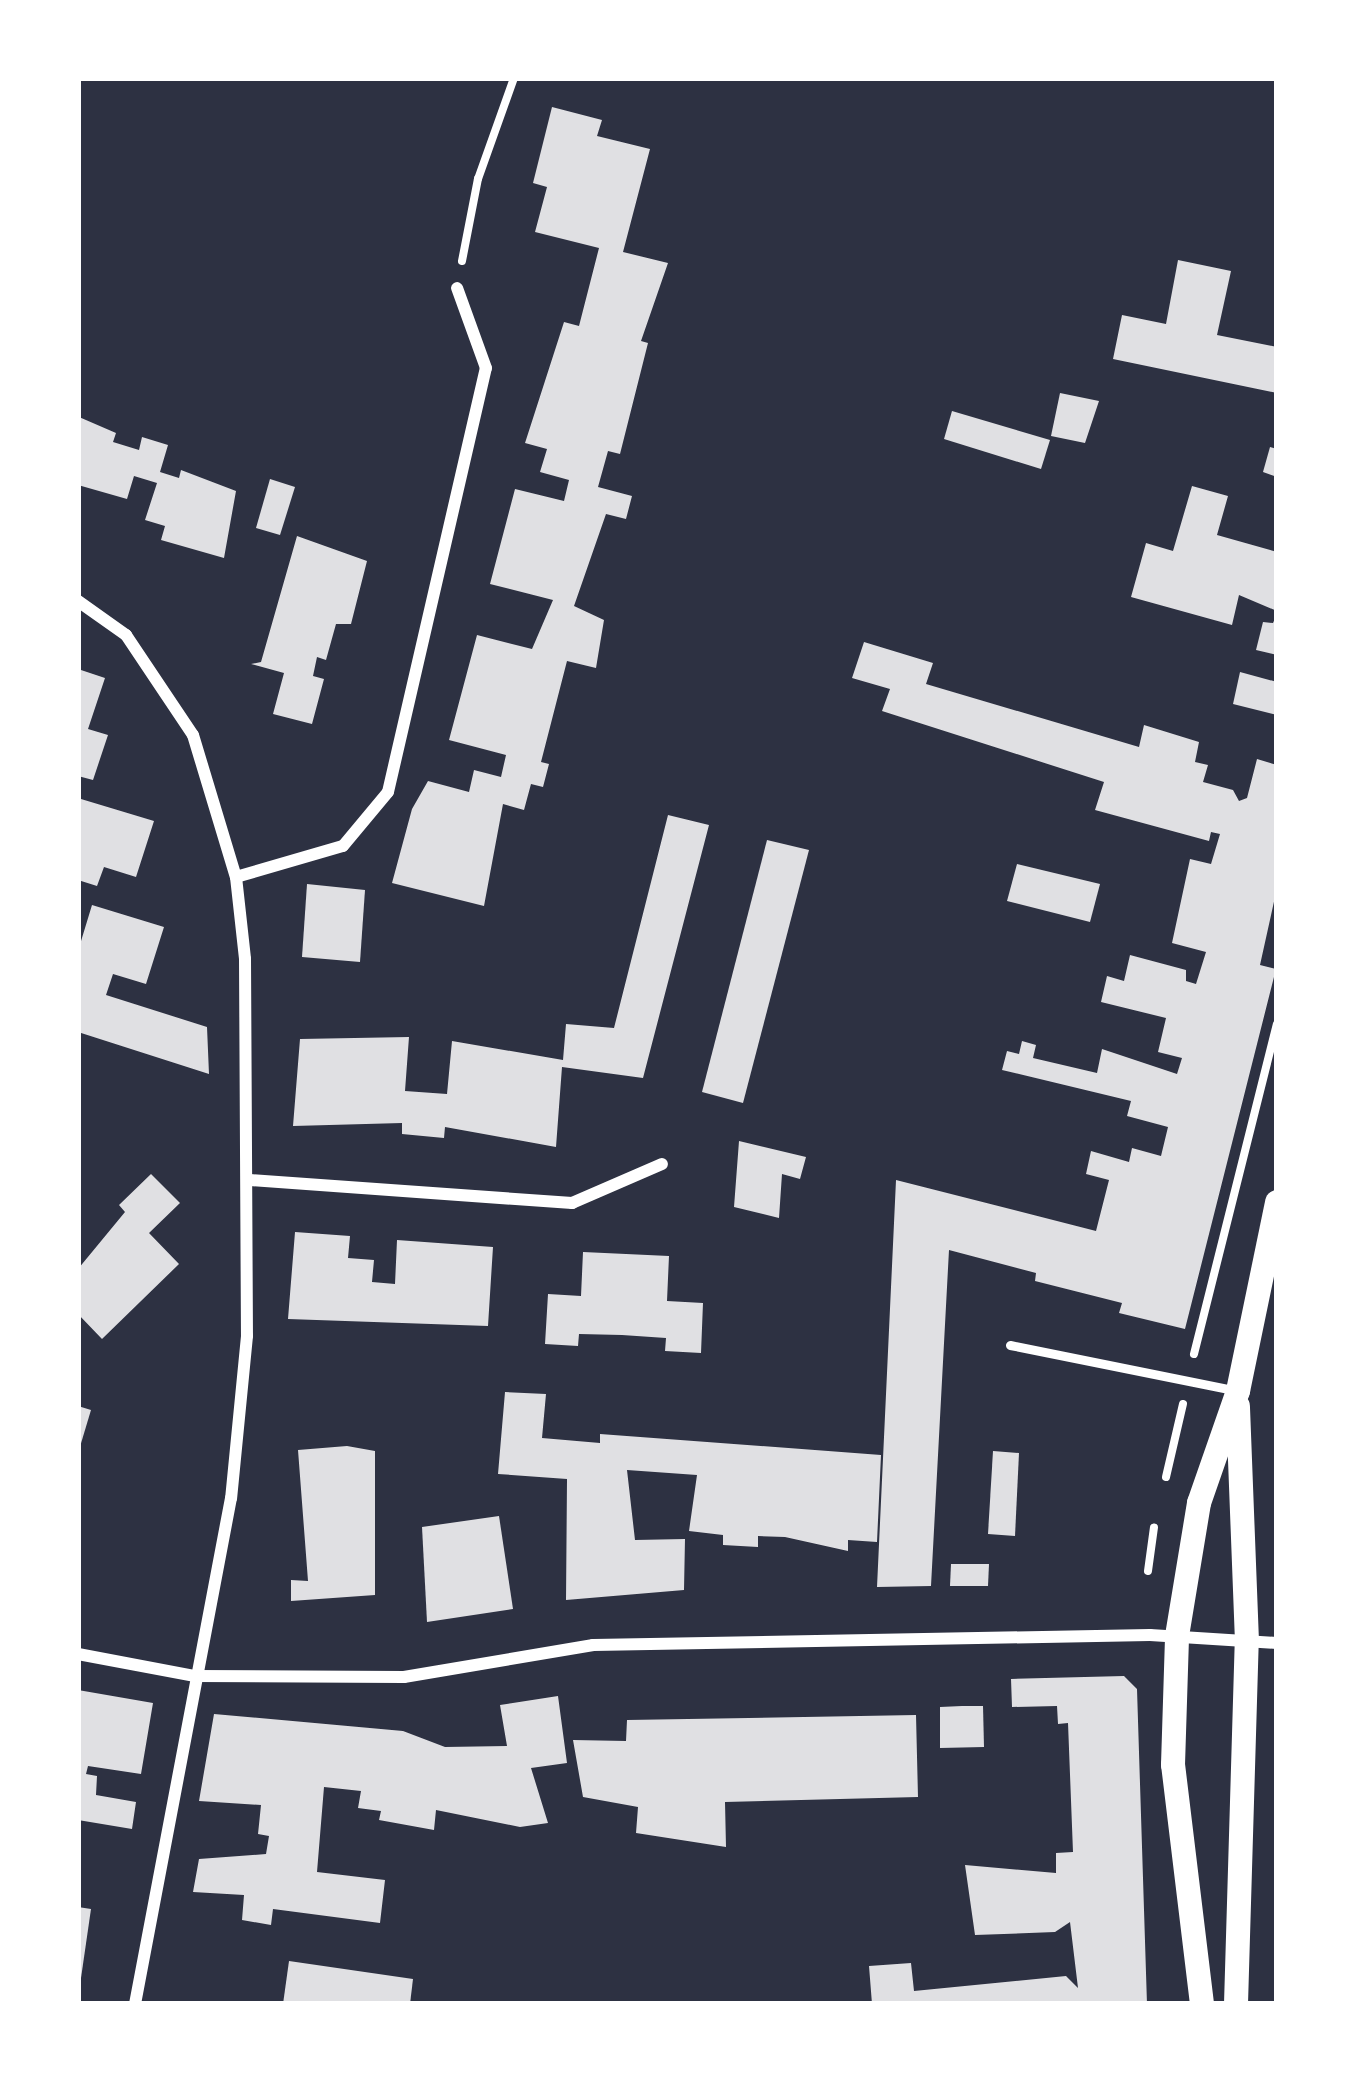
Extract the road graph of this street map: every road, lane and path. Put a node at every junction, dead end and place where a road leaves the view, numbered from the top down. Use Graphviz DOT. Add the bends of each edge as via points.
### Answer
graph roads {
  1 [pos="514,78"];
  2 [pos="457,288"];
  3 [pos="78,601"];
  4 [pos="236,877"];
  5 [pos="662,1164"];
  6 [pos="250,1180"];
  7 [pos="1277,1202"];
  8 [pos="1010,1345"];
  9 [pos="1238,1391"];
  10 [pos="1177,1636"];
  11 [pos="1247,1642"];
  12 [pos="1277,1643"];
  13 [pos="78,1654"];
  14 [pos="194,1676"];
  15 [pos="135,2004"];
  16 [pos="1202,2004"];
  17 [pos="1236,2004"];
  1 -- 2 [label="path" via="478,179"];
  2 -- 4 [label="street" via="486,368 388,792 343,846"];
  3 -- 4 [label="street" via="127,635 177,705"];
  4 -- 6 [label="street"];
  5 -- 6 [label="street" via="572,1203"];
  6 -- 14 [label="street" via="247,1336 231,1498"];
  7 -- 9 [label="main road"];
  8 -- 9 [label="lane"];
  9 -- 10 [label="main road" via="1199,1503"];
  9 -- 11 [label="main road"];
  10 -- 11 [label="street"];
  10 -- 14 [label="street" via="593,1645 404,1677"];
  10 -- 16 [label="main road" via="1173,1765"];
  11 -- 12 [label="street"];
  11 -- 17 [label="main road"];
  13 -- 14 [label="street"];
  14 -- 15 [label="street"];
}
